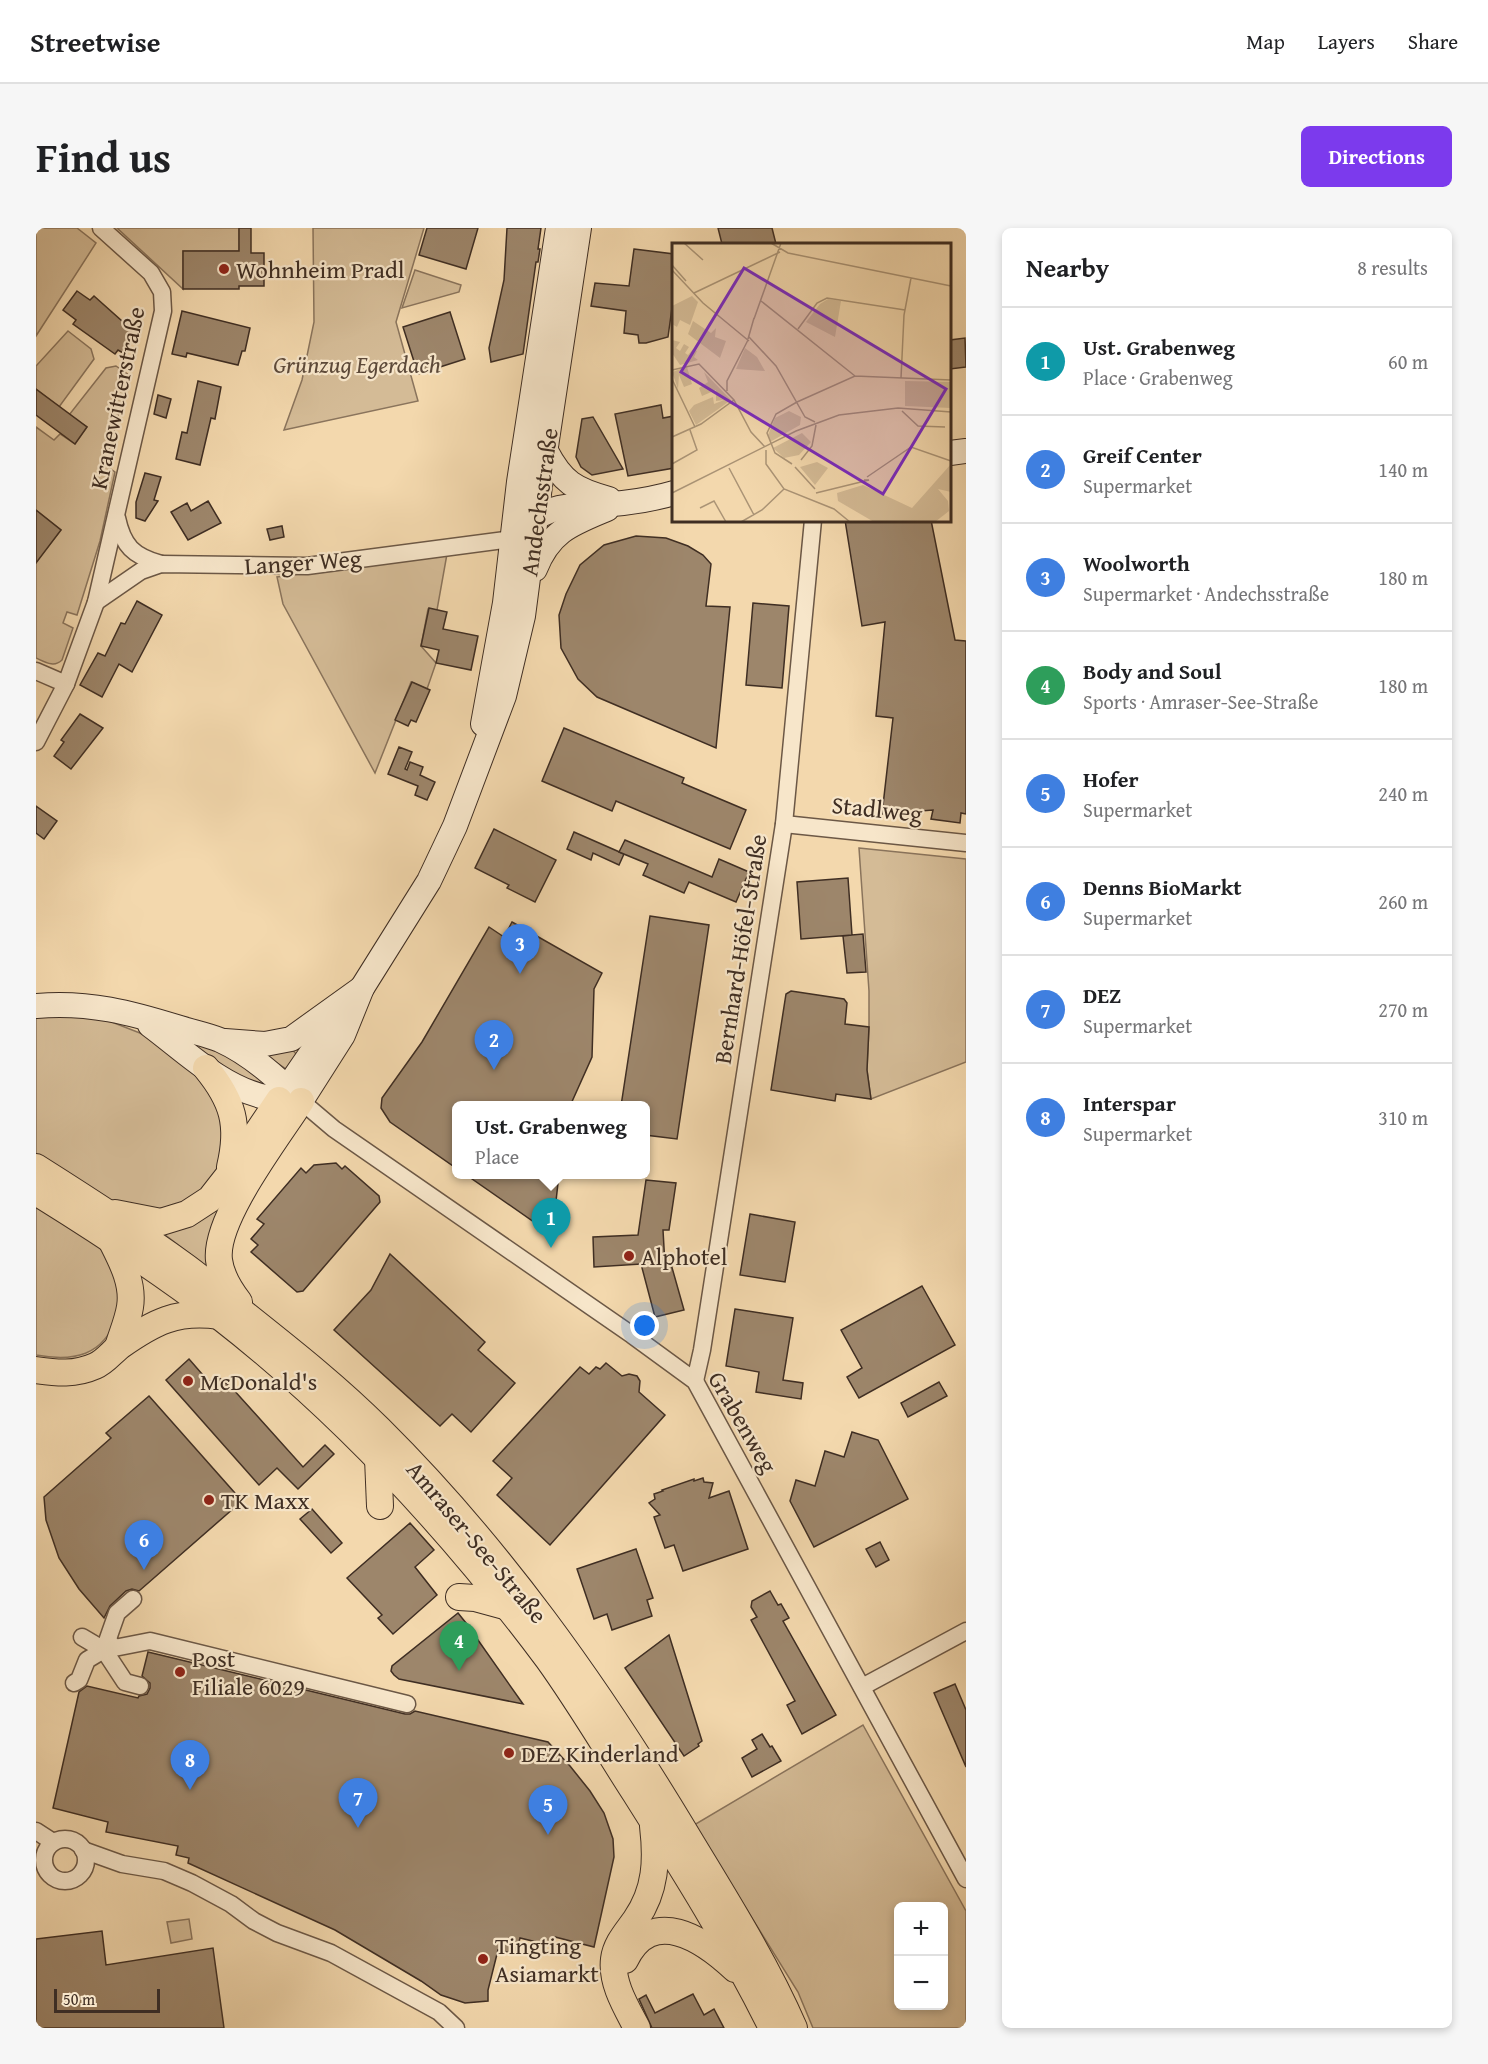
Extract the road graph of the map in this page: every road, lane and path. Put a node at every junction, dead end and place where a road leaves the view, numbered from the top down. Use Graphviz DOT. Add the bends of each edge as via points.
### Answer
graph roads {
  1 [pos="101,228"];
  2 [pos="558,228"];
  3 [pos="579,228"];
  4 [pos="546,451"];
  5 [pos="966,451"];
  6 [pos="951,453"];
  7 [pos="672,494"];
  8 [pos="623,503"];
  9 [pos="116,515"];
  10 [pos="813,522"];
  11 [pos="563,529"];
  12 [pos="525,531"];
  13 [pos="160,564"];
  14 [pos="518,583"];
  15 [pos="96,602"];
  16 [pos="36,671"];
  17 [pos="66,684"];
  18 [pos="36,742"];
  19 [pos="784,824"];
  20 [pos="966,843"];
  21 [pos="362,988"];
  22 [pos="36,1006"];
  23 [pos="136,1015"];
  24 [pos="220,1040"];
  25 [pos="206,1068"];
  26 [pos="291,1090"];
  27 [pos="36,1167"];
  28 [pos="228,1176"];
  29 [pos="36,1192"];
  30 [pos="106,1211"];
  31 [pos="110,1238"];
  32 [pos="219,1316"];
  33 [pos="251,1319"];
  34 [pos="118,1347"];
  35 [pos="36,1370"];
  36 [pos="695,1381"];
  37 [pos="378,1458"];
  38 [pos="380,1506"];
  39 [pos="459,1597"];
  40 [pos="133,1599"];
  41 [pos="508,1607"];
  42 [pos="966,1631"];
  43 [pos="130,1634"];
  44 [pos="82,1637"];
  45 [pos="104,1650"];
  46 [pos="74,1683"];
  47 [pos="140,1686"];
  48 [pos="862,1687"];
  49 [pos="407,1704"];
  50 [pos="652,1820"];
  51 [pos="36,1832"];
  52 [pos="53,1842"];
  53 [pos="83,1850"];
  54 [pos="40,1852"];
  55 [pos="122,1864"];
  56 [pos="80,1875"];
  57 [pos="966,1879"];
  58 [pos="616,1976"];
  59 [pos="748,1982"];
  60 [pos="456,2028"];
  61 [pos="637,2028"];
  62 [pos="772,2028"];
  63 [pos="795,2028"];
  1 -- 9 [label="street, Kranewitterstraße" via="151,273 162,292 163,311"];
  2 -- 12 [label="main road, Andechsstraße" via="519,482"];
  3 -- 4 [label="main road, Andechsstraße"];
  4 -- 8 [label="main road" via="571,485"];
  4 -- 12 [label="main road, Andechsstraße"];
  5 -- 6 [label="main road"];
  7 -- 8 [label="main road, Langer Weg"];
  8 -- 11 [label="main road, Langer Weg"];
  8 -- 12 [label="main road, Langer Weg" via="558,507"];
  9 -- 13 [label="street" via="121,537 135,553"];
  9 -- 15 [label="street, Kranewitterstraße"];
  10 -- 19 [label="street, Bernhard-Höfel-Straße"];
  11 -- 12 [label="main road, Langer Weg"];
  11 -- 14 [label="main road, Langer Weg"];
  12 -- 13 [label="street, Langer Weg" via="307,566"];
  12 -- 14 [label="main road, Andechsstraße"];
  13 -- 15 [label="street, Langer Weg" via="141,571"];
  14 -- 21 [label="main road, Andechsstraße" via="523,616 504,696 455,826 429,881"];
  15 -- 17 [label="street, Kranewitterstraße"];
  16 -- 17 [label="street"];
  17 -- 18 [label="street, Kranewitterstraße"];
  19 -- 20 [label="street, Stadlweg"];
  19 -- 36 [label="street, Bernhard-Höfel-Straße"];
  21 -- 24 [label="main road" via="291,1039 265,1044"];
  21 -- 26 [label="main road, Andechsstraße" via="331,1022"];
  21 -- 26 [label="main road, Andechsstraße" via="343,1035"];
  22 -- 23 [label="main road" via="63,1004"];
  23 -- 24 [label="main road"];
  23 -- 25 [label="main road"];
  24 -- 26 [label="main road"];
  25 -- 26 [label="main road" via="248,1092"];
  25 -- 28 [label="main road" via="230,1106 235,1125"];
  26 -- 28 [label="main road"];
  26 -- 33 [label="main road" via="221,1234 219,1259 224,1280"];
  26 -- 36 [label="street, Grabenweg" via="334,1129"];
  27 -- 30 [label="main road, Amraser-See-Straße"];
  28 -- 30 [label="main road" via="210,1199 187,1215 161,1222"];
  29 -- 31 [label="main road, Amraser-See-Straße"];
  30 -- 33 [label="main road, Amraser-See-Straße" via="184,1265"];
  31 -- 32 [label="main road, Amraser-See-Straße"];
  31 -- 34 [label="main road" via="130,1290 130,1308"];
  32 -- 34 [label="main road" via="169,1318"];
  32 -- 37 [label="main road, Amraser-See-Straße"];
  33 -- 63 [label="main road, Amraser-See-Straße" via="300,1356 398,1448 468,1525 543,1618 655,1782 732,1911"];
  34 -- 35 [label="main road" via="96,1366 72,1373"];
  36 -- 48 [label="street, Grabenweg"];
  37 -- 38 [label="main road"];
  37 -- 41 [label="main road, Amraser-See-Straße"];
  39 -- 41 [label="main road"];
  40 -- 45 [label="street" via="117,1613"];
  41 -- 50 [label="main road, Amraser-See-Straße" via="550,1662"];
  42 -- 48 [label="street"];
  43 -- 45 [label="street"];
  44 -- 45 [label="street"];
  45 -- 46 [label="street" via="87,1660"];
  45 -- 47 [label="street" via="125,1682"];
  45 -- 49 [label="street" via="150,1641"];
  48 -- 57 [label="street, Grabenweg"];
  50 -- 58 [label="main road" via="652,1889 619,1945 614,1960"];
  50 -- 59 [label="main road, Amraser-See-Straße"];
  51 -- 52 [label="street"];
  52 -- 53 [label="street" via="67,1839"];
  52 -- 54 [label="street"];
  53 -- 55 [label="street"];
  53 -- 56 [label="street" via="86,1863"];
  54 -- 56 [label="street" via="54,1879 68,1881"];
  55 -- 56 [label="street"];
  55 -- 60 [label="street" via="172,1874 231,1904 260,1912 311,1945 439,2012"];
  58 -- 59 [label="main road" via="636,1942 643,1936 668,1931 706,1945"];
  58 -- 61 [label="main road" via="620,1995"];
  59 -- 62 [label="main road, Amraser-See-Straße"];
}
